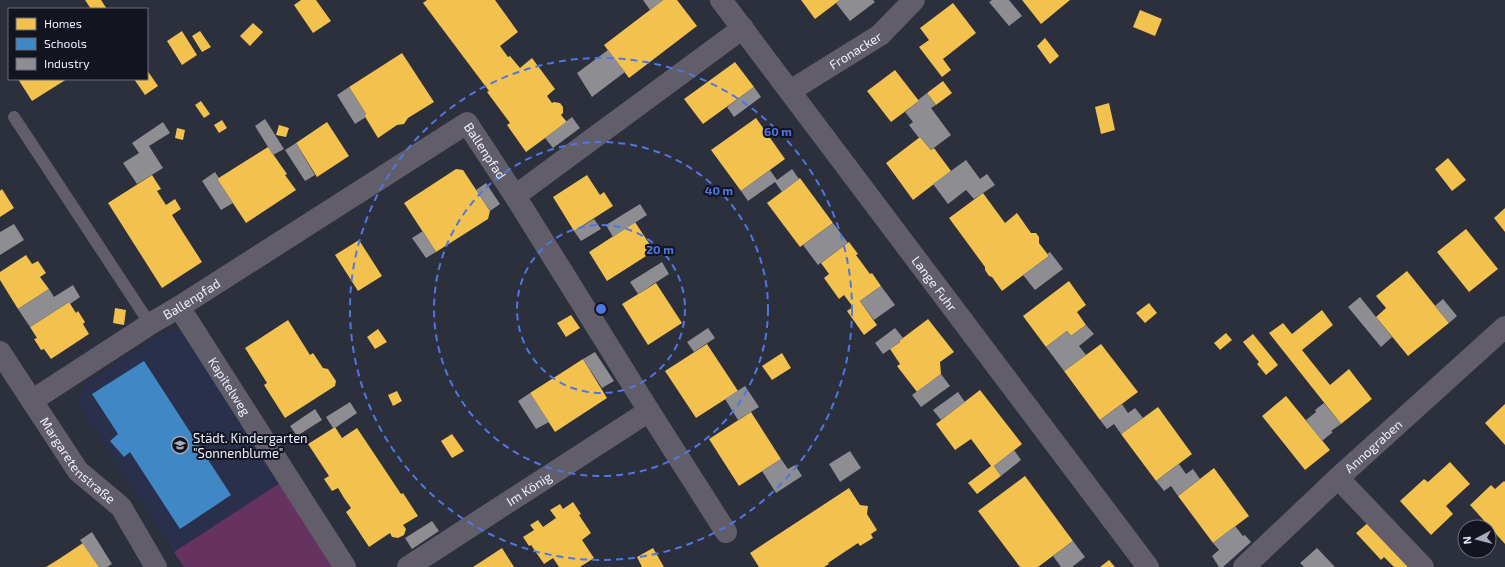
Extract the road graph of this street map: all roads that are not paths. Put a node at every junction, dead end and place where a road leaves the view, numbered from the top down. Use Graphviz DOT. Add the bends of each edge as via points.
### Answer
graph roads {
  1 [pos="721,0"];
  2 [pos="914,0"];
  3 [pos="743,28"];
  4 [pos="790,91"];
  5 [pos="14,117"];
  6 [pos="515,196"];
  7 [pos="179,308"];
  8 [pos="150,324"];
  9 [pos="1505,327"];
  10 [pos="0,352"];
  11 [pos="33,400"];
  12 [pos="649,411"];
  13 [pos="1338,478"];
  14 [pos="726,532"];
  15 [pos="156,567"];
  16 [pos="345,567"];
  17 [pos="408,567"];
  18 [pos="1148,567"];
  19 [pos="1244,567"];
  20 [pos="1423,567"];
  1 -- 3 [label="street, Lange Fuhr"];
  2 -- 4 [label="street, Fronacker" via="880,35"];
  3 -- 4 [label="street, Lange Fuhr"];
  3 -- 6 [label="street, Ballenpfad"];
  4 -- 18 [label="street, Lange Fuhr"];
  5 -- 8 [label="lane, Ballenpfad"];
  6 -- 7 [label="street, Ballenpfad" via="467,123"];
  6 -- 12 [label="street"];
  7 -- 8 [label="street, Ballenpfad"];
  7 -- 16 [label="street, Kapitelweg"];
  8 -- 11 [label="street, Ballenpfad"];
  9 -- 13 [label="street, Annograben"];
  10 -- 11 [label="street, Margaretenstraße"];
  11 -- 15 [label="street, Margaretenstraße" via="78,471 121,507"];
  12 -- 14 [label="street"];
  12 -- 17 [label="street, Im König"];
  13 -- 19 [label="street, Annograben"];
  13 -- 20 [label="street"];
}
